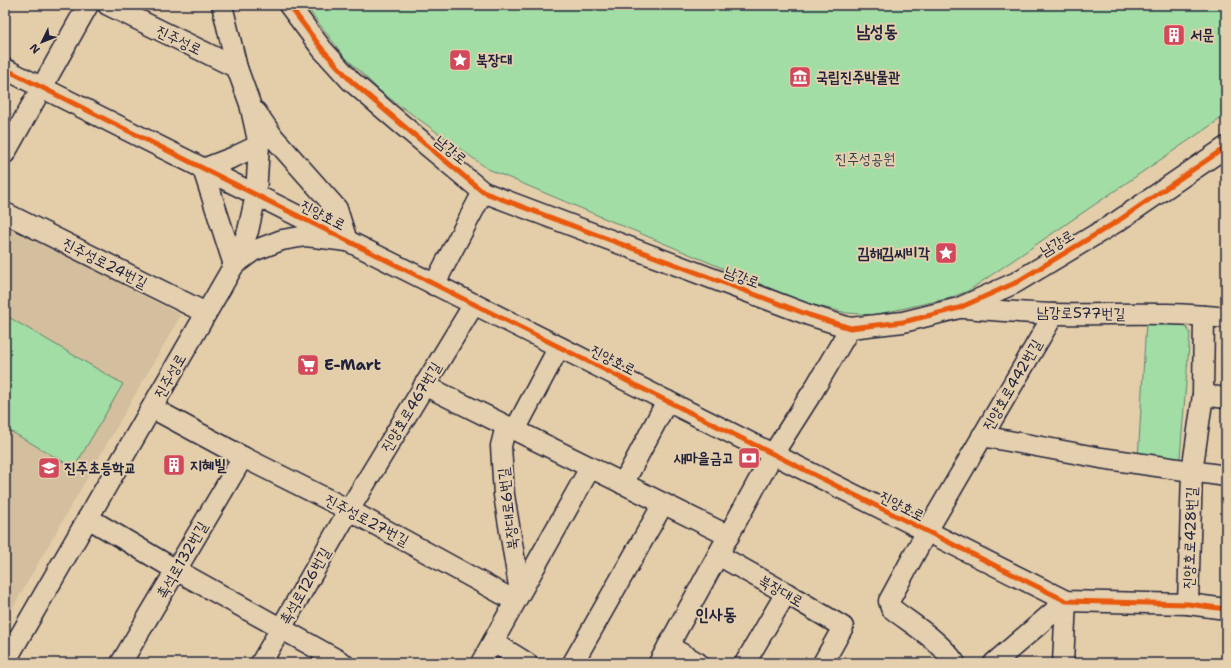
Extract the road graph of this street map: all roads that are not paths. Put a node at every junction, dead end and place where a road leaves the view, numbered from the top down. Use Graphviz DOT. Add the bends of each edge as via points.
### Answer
graph roads {
  1 [pos="88,5"];
  2 [pos="222,5"];
  3 [pos="289,5"];
  4 [pos="115,8"];
  5 [pos="238,68"];
  6 [pos="5,69"];
  7 [pos="42,88"];
  8 [pos="250,104"];
  9 [pos="259,146"];
  10 [pos="1226,147"];
  11 [pos="5,153"];
  12 [pos="203,169"];
  13 [pos="483,192"];
  14 [pos="256,195"];
  15 [pos="5,213"];
  16 [pos="347,241"];
  17 [pos="234,265"];
  18 [pos="434,285"];
  19 [pos="474,304"];
  20 [pos="959,308"];
  21 [pos="206,314"];
  22 [pos="1054,314"];
  23 [pos="1204,316"];
  24 [pos="1226,318"];
  25 [pos="850,328"];
  26 [pos="559,347"];
  27 [pos="424,385"];
  28 [pos="1202,395"];
  29 [pos="1226,398"];
  30 [pos="667,401"];
  31 [pos="152,408"];
  32 [pos="510,428"];
  33 [pos="982,436"];
  34 [pos="773,454"];
  35 [pos="243,456"];
  36 [pos="1101,458"];
  37 [pos="590,468"];
  38 [pos="1192,472"];
  39 [pos="1226,476"];
  40 [pos="623,484"];
  41 [pos="663,504"];
  42 [pos="349,510"];
  43 [pos="88,518"];
  44 [pos="927,531"];
  45 [pos="729,536"];
  46 [pos="718,556"];
  47 [pos="176,570"];
  48 [pos="786,593"];
  49 [pos="518,596"];
  50 [pos="1066,601"];
  51 [pos="1188,604"];
  52 [pos="1226,609"];
  53 [pos="281,627"];
  54 [pos="493,642"];
  55 [pos="668,646"];
  56 [pos="5,662"];
  57 [pos="121,663"];
  58 [pos="262,663"];
  59 [pos="343,663"];
  60 [pos="481,663"];
  61 [pos="527,663"];
  62 [pos="573,663"];
  63 [pos="659,663"];
  64 [pos="698,663"];
  65 [pos="745,663"];
  66 [pos="823,663"];
  67 [pos="955,663"];
  68 [pos="994,663"];
  69 [pos="1063,663"];
  1 -- 7 [label="street"];
  2 -- 5 [label="street, 진주성로"];
  3 -- 13 [label="street, 남강로" via="322,49 351,81"];
  4 -- 5 [label="street, 진주성로"];
  5 -- 8 [label="street, 진주성로"];
  6 -- 7 [label="street, 진양호로"];
  7 -- 11 [label="street"];
  7 -- 12 [label="street, 진양호로"];
  8 -- 9 [label="street, 진주성로"];
  8 -- 16 [label="street" via="274,138 337,209"];
  9 -- 12 [label="street"];
  9 -- 14 [label="street, 진주성로"];
  10 -- 20 [label="street, 남강로" via="1118,221 1021,279"];
  12 -- 14 [label="street, 진양호로"];
  12 -- 17 [label="street"];
  13 -- 18 [label="street"];
  13 -- 25 [label="street, 남강로" via="809,315"];
  14 -- 16 [label="street, 진양호로"];
  14 -- 17 [label="street, 진주성로" via="248,231"];
  15 -- 21 [label="street, 진주성로24번길"];
  16 -- 17 [label="street" via="306,236 282,240 253,251"];
  16 -- 18 [label="street, 진양호로"];
  17 -- 21 [label="street, 진주성로"];
  18 -- 19 [label="street, 진양호로"];
  19 -- 26 [label="street, 진양호로"];
  19 -- 27 [label="street, 진양호로467번길"];
  20 -- 22 [label="street, 남강로577번길"];
  20 -- 25 [label="street, 남강로" via="903,322"];
  21 -- 31 [label="street, 진주성로"];
  22 -- 23 [label="street, 남강로577번길"];
  22 -- 33 [label="street, 진양호로442번길"];
  23 -- 24 [label="street, 남강로577번길"];
  23 -- 28 [label="street, 진양호로428번길"];
  25 -- 34 [label="street"];
  26 -- 30 [label="street, 진양호로"];
  26 -- 32 [label="street, 북장대로6번길"];
  27 -- 32 [label="street"];
  27 -- 42 [label="street, 진양호로467번길"];
  28 -- 29 [label="street"];
  28 -- 38 [label="street, 진양호로428번길"];
  30 -- 34 [label="street, 진양호로"];
  30 -- 40 [label="street"];
  31 -- 35 [label="street, 진주성로27번길"];
  31 -- 43 [label="street, 진주성로"];
  32 -- 37 [label="street"];
  32 -- 49 [label="street, 북장대로6번길" via="501,446 504,495"];
  33 -- 36 [label="street, 진양호로442번길"];
  33 -- 44 [label="street, 진양호로442번길"];
  34 -- 44 [label="street, 진양호로"];
  34 -- 45 [label="street"];
  35 -- 42 [label="street, 진주성로27번길"];
  35 -- 47 [label="street, 촉석로132번길"];
  36 -- 38 [label="street, 진양호로428번길"];
  37 -- 40 [label="street"];
  37 -- 49 [label="street"];
  38 -- 39 [label="street"];
  38 -- 51 [label="street, 진양호로428번길"];
  40 -- 41 [label="street"];
  41 -- 45 [label="street"];
  41 -- 62 [label="street"];
  42 -- 49 [label="street, 진주성로27번길"];
  42 -- 53 [label="street, 촉석로126번길"];
  43 -- 47 [label="street"];
  43 -- 56 [label="street, 진주성로"];
  44 -- 50 [label="street, 진양호로"];
  44 -- 67 [label="street, 진양호로442번길" via="889,601 891,608 935,642"];
  45 -- 46 [label="street"];
  46 -- 48 [label="street, 북장대로"];
  46 -- 55 [label="street"];
  47 -- 53 [label="street"];
  47 -- 57 [label="street, 촉석로132번길"];
  48 -- 65 [label="street"];
  48 -- 66 [label="street, 북장대로" via="843,627"];
  49 -- 54 [label="street"];
  50 -- 51 [label="street, 진양호로"];
  50 -- 68 [label="street"];
  50 -- 69 [label="street"];
  51 -- 52 [label="street, 진양호로"];
  53 -- 58 [label="street, 촉석로126번길"];
  53 -- 59 [label="street"];
  54 -- 60 [label="street"];
  54 -- 61 [label="street"];
  55 -- 63 [label="street"];
  55 -- 64 [label="street"];
}
